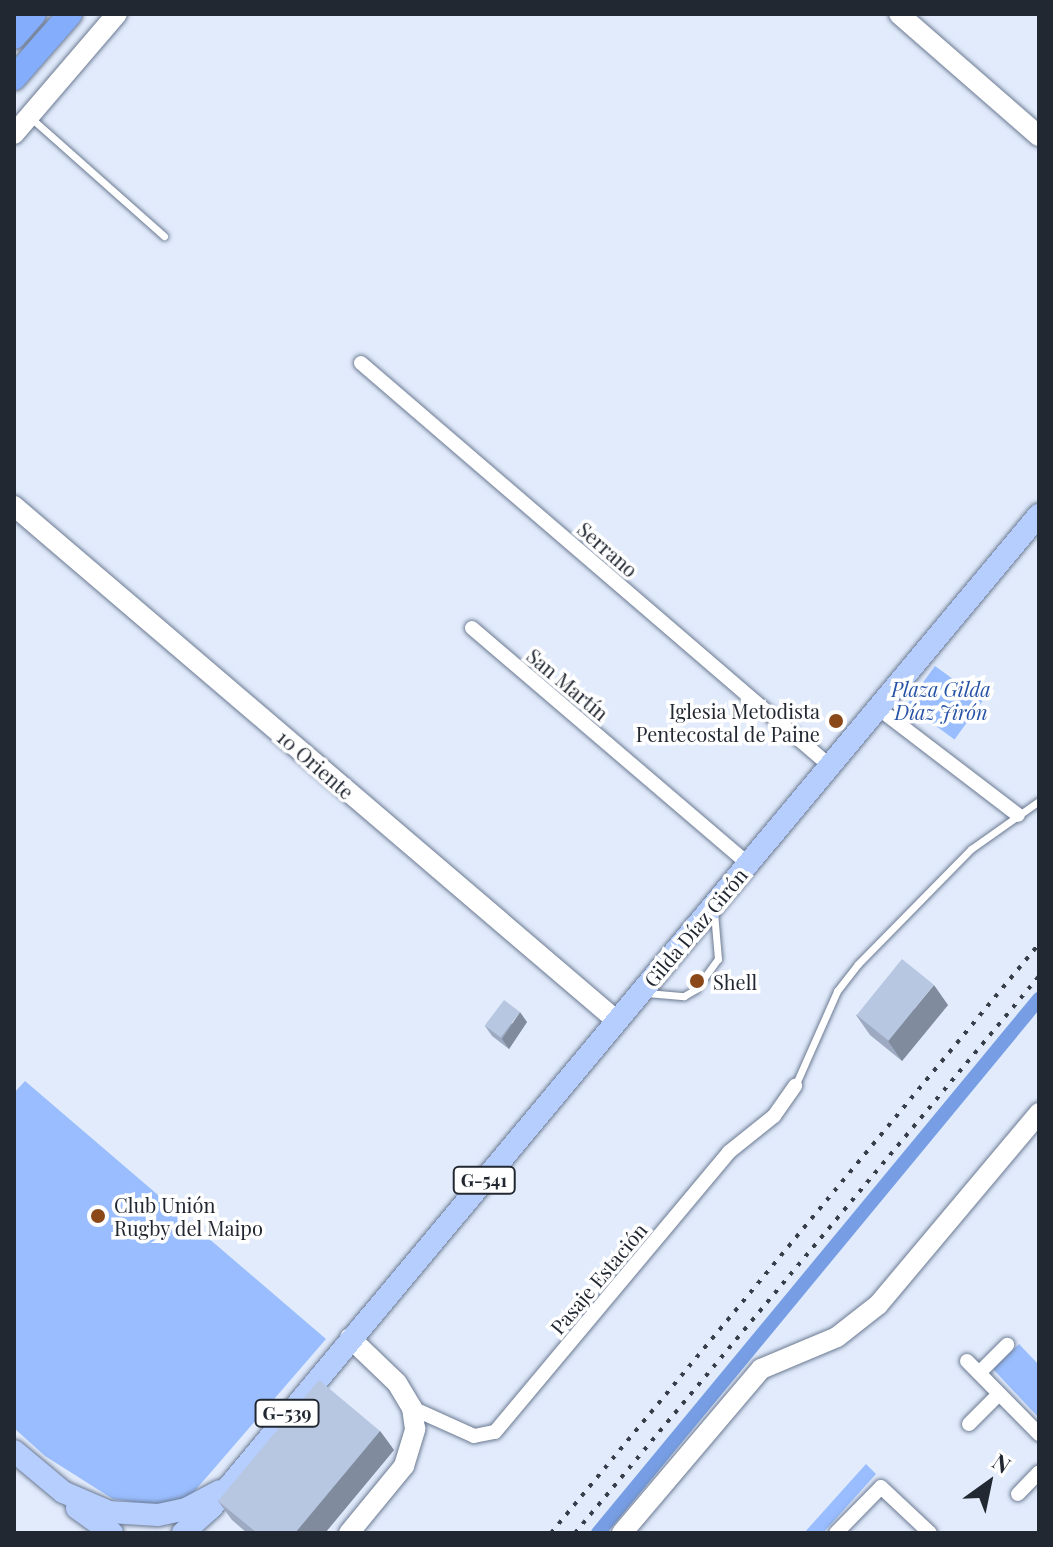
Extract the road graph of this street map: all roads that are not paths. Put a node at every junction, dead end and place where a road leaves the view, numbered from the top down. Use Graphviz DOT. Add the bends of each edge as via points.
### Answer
graph roads {
  1 [pos="34,14"];
  2 [pos="70,14"];
  3 [pos="117,14"];
  4 [pos="899,14"];
  5 [pos="14,37"];
  6 [pos="14,78"];
  7 [pos="30,116"];
  8 [pos="14,134"];
  9 [pos="1039,136"];
  10 [pos="164,236"];
  11 [pos="361,363"];
  12 [pos="14,506"];
  13 [pos="1039,515"];
  14 [pos="472,628"];
  15 [pos="878,708"];
  16 [pos="830,766"];
  17 [pos="1039,801"];
  18 [pos="1018,815"];
  19 [pos="748,864"];
  20 [pos="713,906"];
  21 [pos="641,992"];
  22 [pos="617,1021"];
  23 [pos="795,1086"];
  24 [pos="1039,1095"];
  25 [pos="1039,1113"];
  26 [pos="837,1337"];
  27 [pos="350,1338"];
  28 [pos="1007,1345"];
  29 [pos="967,1361"];
  30 [pos="979,1373"];
  31 [pos="999,1394"];
  32 [pos="412,1408"];
  33 [pos="969,1424"];
  34 [pos="1039,1434"];
  35 [pos="14,1451"];
  36 [pos="1039,1472"];
  37 [pos="224,1488"];
  38 [pos="63,1492"];
  39 [pos="1018,1494"];
  40 [pos="112,1533"];
  41 [pos="183,1533"];
  42 [pos="349,1533"];
  43 [pos="622,1533"];
  44 [pos="836,1533"];
  45 [pos="930,1533"];
  1 -- 5 [label="highway"];
  2 -- 6 [label="highway"];
  3 -- 7 [label="main road"];
  4 -- 9 [label="main road"];
  7 -- 8 [label="main road"];
  7 -- 10 [label="lane"];
  11 -- 16 [label="street, Serrano"];
  12 -- 22 [label="main road, 10 Oriente"];
  13 -- 15 [label="main road, Gilda Díaz Girón"];
  14 -- 19 [label="street, San Martín"];
  15 -- 16 [label="main road, Gilda Díaz Girón"];
  15 -- 18 [label="street"];
  16 -- 19 [label="main road, Gilda Díaz Girón"];
  17 -- 18 [label="lane"];
  18 -- 23 [label="lane" via="962,857 858,964 837,991"];
  19 -- 20 [label="main road, Gilda Díaz Girón"];
  20 -- 21 [label="main road, Gilda Díaz Girón"];
  20 -- 21 [label="lane" via="719,956 705,978 684,996"];
  21 -- 22 [label="main road, Gilda Díaz Girón"];
  22 -- 27 [label="main road, Gilda Díaz Girón / G-541"];
  23 -- 32 [label="street, Pasaje Estación" via="774,1116 729,1152 495,1432 474,1436"];
  24 -- 26 [label="main road"];
  25 -- 26 [label="main road" via="878,1305"];
  26 -- 43 [label="main road" via="761,1369"];
  27 -- 32 [label="main road" via="397,1383"];
  27 -- 37 [label="main road, Gilda Díaz Girón / G-539"];
  28 -- 30 [label="street"];
  29 -- 30 [label="street"];
  30 -- 31 [label="street"];
  31 -- 33 [label="street"];
  31 -- 34 [label="street"];
  32 -- 42 [label="main road" via="415,1429 409,1457"];
  35 -- 38 [label="main road, Gilda Díaz Girón / G-539"];
  36 -- 39 [label="street"];
  37 -- 38 [label="main road, Gilda Díaz Girón / G-539" via="186,1509 142,1516 92,1508"];
  37 -- 41 [label="main road, Gilda Díaz Girón / G-539" via="203,1518"];
  38 -- 40 [label="main road, Gilda Díaz Girón / G-539"];
  44 -- 45 [label="street" via="881,1487"];
}
